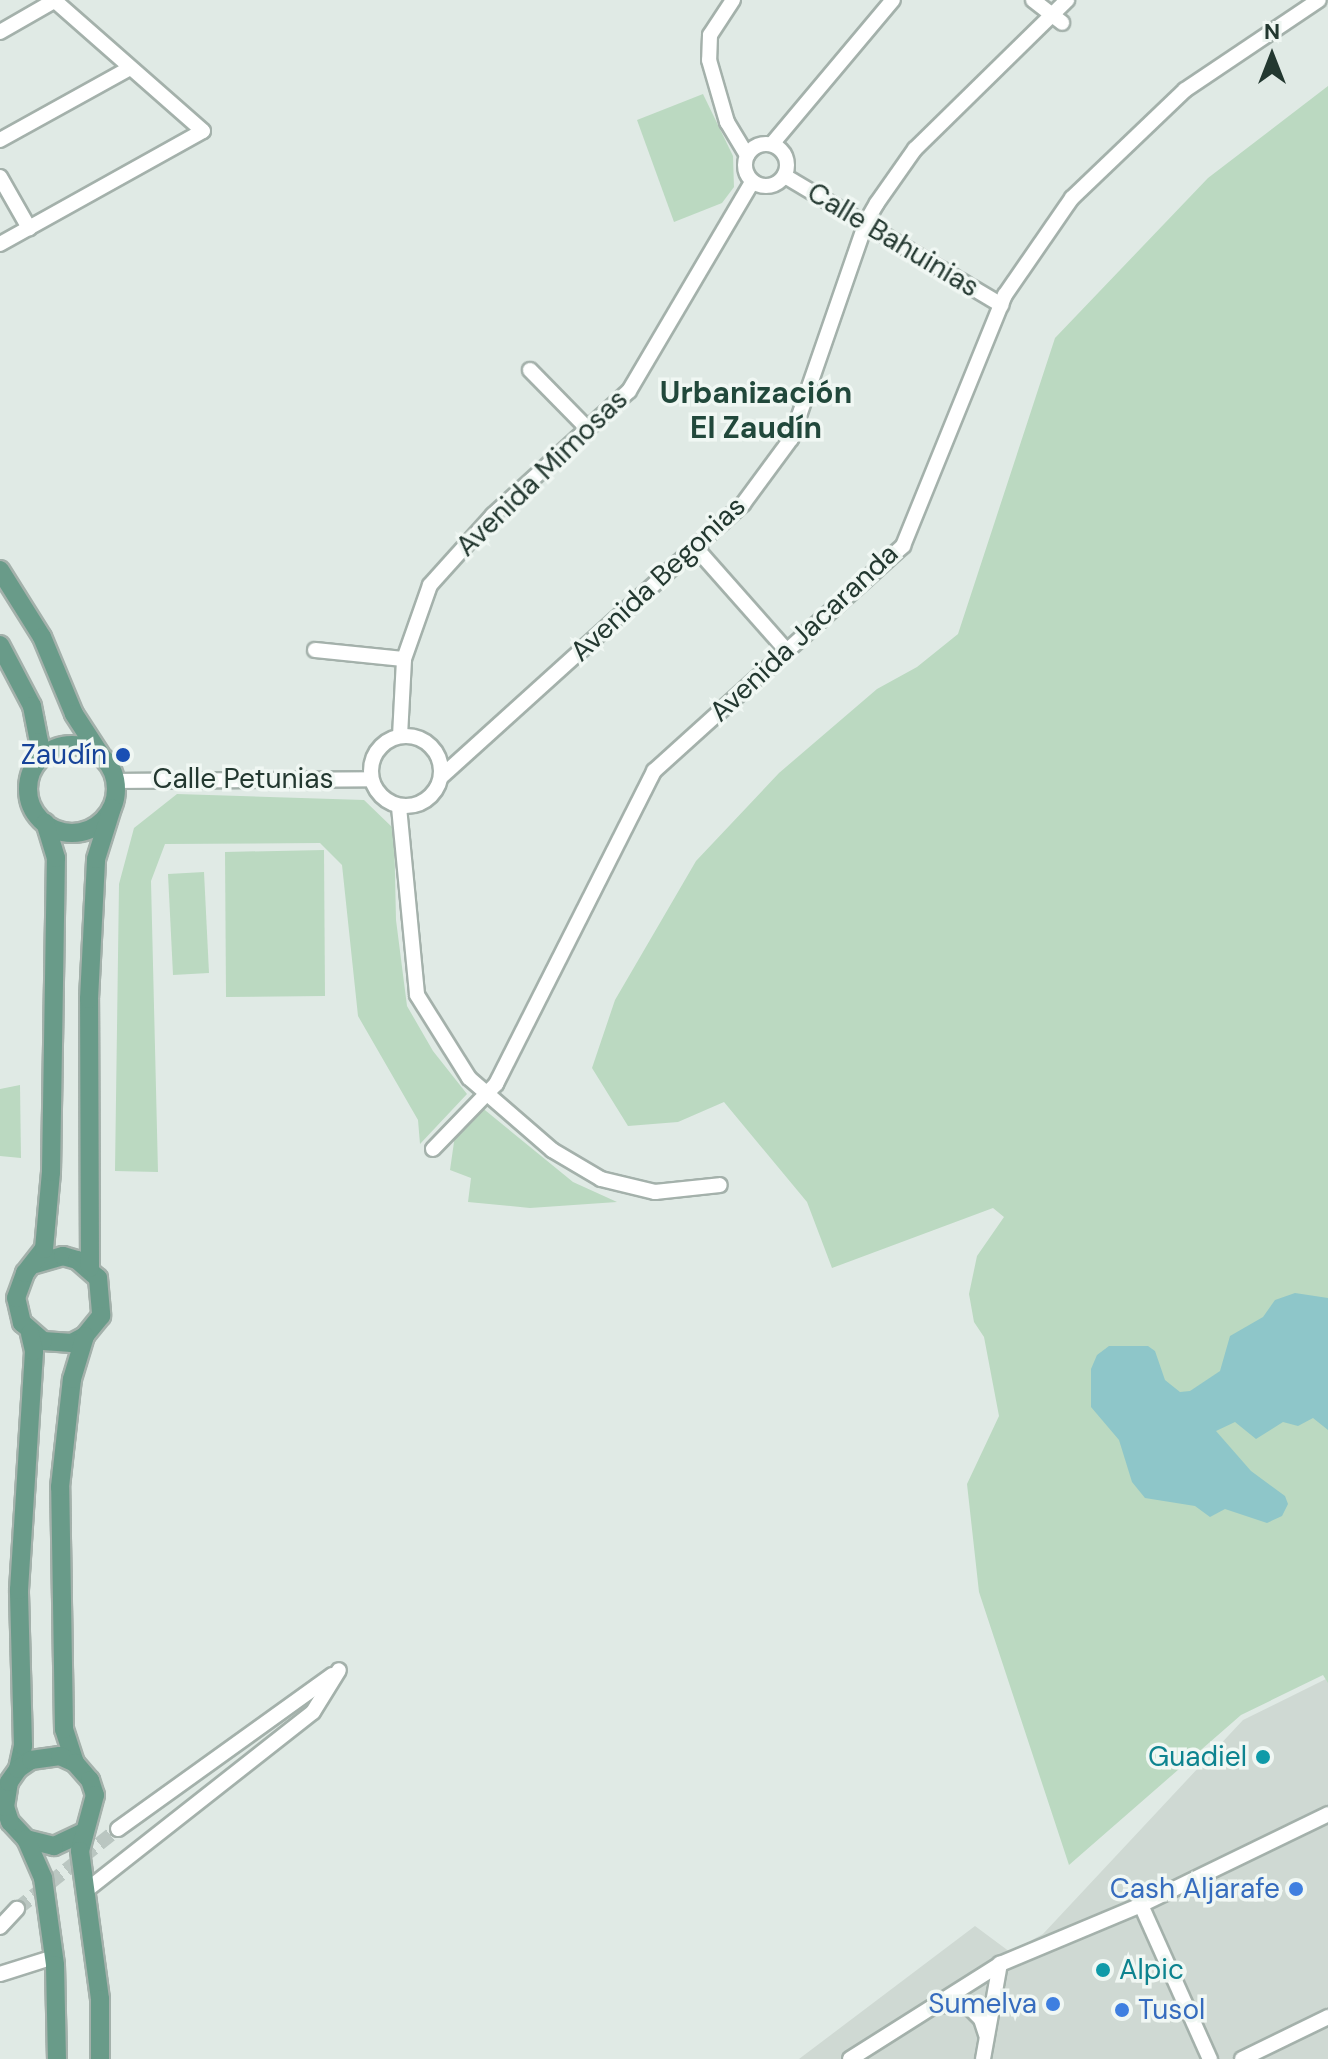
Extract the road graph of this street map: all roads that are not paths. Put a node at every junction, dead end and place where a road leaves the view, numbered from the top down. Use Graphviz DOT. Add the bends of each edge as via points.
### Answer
graph roads {
  1 [pos="54,0"];
  2 [pos="733,0"];
  3 [pos="893,0"];
  4 [pos="1033,0"];
  5 [pos="1067,0"];
  6 [pos="1319,0"];
  7 [pos="1050,14"];
  8 [pos="1062,23"];
  9 [pos="0,32"];
  10 [pos="130,68"];
  11 [pos="0,140"];
  12 [pos="772,144"];
  13 [pos="747,155"];
  14 [pos="785,176"];
  15 [pos="0,177"];
  16 [pos="752,182"];
  17 [pos="866,222"];
  18 [pos="29,228"];
  19 [pos="0,244"];
  20 [pos="1001,305"];
  21 [pos="530,370"];
  22 [pos="586,427"];
  23 [pos="695,547"];
  24 [pos="0,570"];
  25 [pos="0,645"];
  26 [pos="315,650"];
  27 [pos="787,651"];
  28 [pos="404,659"];
  29 [pos="400,736"];
  30 [pos="100,754"];
  31 [pos="35,766"];
  32 [pos="442,776"];
  33 [pos="371,779"];
  34 [pos="115,781"];
  35 [pos="399,807"];
  36 [pos="112,808"];
  37 [pos="45,823"];
  38 [pos="486,1093"];
  39 [pos="433,1149"];
  40 [pos="720,1185"];
  41 [pos="35,1264"];
  42 [pos="90,1268"];
  43 [pos="30,1333"];
  44 [pos="85,1336"];
  45 [pos="75,1763"];
  46 [pos="18,1769"];
  47 [pos="1328,1814"];
  48 [pos="118,1829"];
  49 [pos="82,1833"];
  50 [pos="26,1839"];
  51 [pos="88,1889"];
  52 [pos="1141,1905"];
  53 [pos="17,1909"];
  54 [pos="0,1927"];
  55 [pos="54,1957"];
  56 [pos="1000,1964"];
  57 [pos="0,1974"];
  58 [pos="929,2008"];
  59 [pos="1328,2017"];
  60 [pos="986,2034"];
  61 [pos="870,2044"];
  62 [pos="57,2059"];
  63 [pos="100,2059"];
  64 [pos="850,2059"];
  65 [pos="875,2059"];
  66 [pos="983,2059"];
  67 [pos="1210,2059"];
  68 [pos="1242,2059"];
  1 -- 9 [label="street"];
  1 -- 10 [label="street"];
  2 -- 13 [label="street" via="710,35 709,60 727,122"];
  3 -- 12 [label="street"];
  4 -- 7 [label="street"];
  5 -- 7 [label="street, Avenida Begonias"];
  6 -- 20 [label="street, Avenida Jacaranda" via="1185,90 1072,198"];
  7 -- 8 [label="street"];
  7 -- 17 [label="street, Avenida Begonias" via="915,149"];
  10 -- 11 [label="street"];
  10 -- 18 [label="street" via="203,131"];
  12 -- 13 [label="street" via="757,146"];
  12 -- 14 [label="street" via="785,155"];
  13 -- 16 [label="street" via="745,170"];
  14 -- 16 [label="street" via="770,187"];
  14 -- 17 [label="street, Calle Bahuinias"];
  15 -- 18 [label="street"];
  16 -- 22 [label="street, Avenida Mimosas" via="629,391"];
  17 -- 20 [label="street, Calle Bahuinias"];
  17 -- 23 [label="street, Avenida Begonias" via="791,439 743,504"];
  18 -- 19 [label="street"];
  20 -- 27 [label="street, Avenida Jacaranda" via="903,546"];
  21 -- 22 [label="street"];
  22 -- 28 [label="street, Avenida Mimosas" via="493,515 430,585"];
  23 -- 27 [label="street"];
  23 -- 32 [label="street, Avenida Begonias"];
  24 -- 30 [label="main road" via="42,637 74,714"];
  25 -- 31 [label="main road" via="32,706 39,742"];
  26 -- 28 [label="street"];
  27 -- 38 [label="street, Avenida Jacaranda" via="654,771 496,1084"];
  28 -- 29 [label="street, Avenida Mimosas"];
  29 -- 32 [label="street" via="428,743 437,752"];
  29 -- 33 [label="street" via="379,748"];
  30 -- 31 [label="main road" via="72,744 57,747"];
  30 -- 34 [label="main road"];
  31 -- 37 [label="main road" via="28,788"];
  32 -- 35 [label="street" via="424,803"];
  33 -- 34 [label="street, Calle Petunias"];
  33 -- 35 [label="street" via="384,800"];
  34 -- 36 [label="main road"];
  35 -- 38 [label="street" via="417,995 453,1057"];
  36 -- 37 [label="main road" via="87,830 72,833"];
  36 -- 42 [label="main road" via="96,859"];
  37 -- 41 [label="main road" via="56,858 50,998 53,1136 48,1226"];
  38 -- 39 [label="street, Avenida Jacaranda"];
  38 -- 40 [label="street" via="552,1150 601,1179 655,1192"];
  41 -- 42 [label="main road" via="63,1256"];
  41 -- 43 [label="main road" via="16,1298"];
  42 -- 44 [label="main road" via="104,1303"];
  43 -- 44 [label="main road" via="57,1344"];
  43 -- 46 [label="main road" via="34,1351 19,1590 23,1746"];
  44 -- 45 [label="main road" via="72,1379 60,1487 64,1729"];
  45 -- 46 [label="main road" via="46,1756"];
  45 -- 49 [label="main road" via="95,1795 92,1820"];
  46 -- 50 [label="main road" via="9,1782 5,1807 10,1822"];
  47 -- 52 [label="street"];
  48 -- 51 [label="street" via="339,1670 313,1712"];
  49 -- 50 [label="main road" via="54,1846"];
  49 -- 51 [label="main road"];
  50 -- 55 [label="main road" via="43,1878"];
  51 -- 63 [label="main road"];
  52 -- 56 [label="street"];
  52 -- 67 [label="street"];
  53 -- 54 [label="street"];
  55 -- 57 [label="street"];
  55 -- 62 [label="main road"];
  56 -- 58 [label="street"];
  56 -- 60 [label="street"];
  58 -- 60 [label="street" via="952,2002 968,2006"];
  58 -- 61 [label="street"];
  59 -- 68 [label="street"];
  60 -- 66 [label="street"];
  61 -- 64 [label="street"];
  61 -- 65 [label="street"];
}
